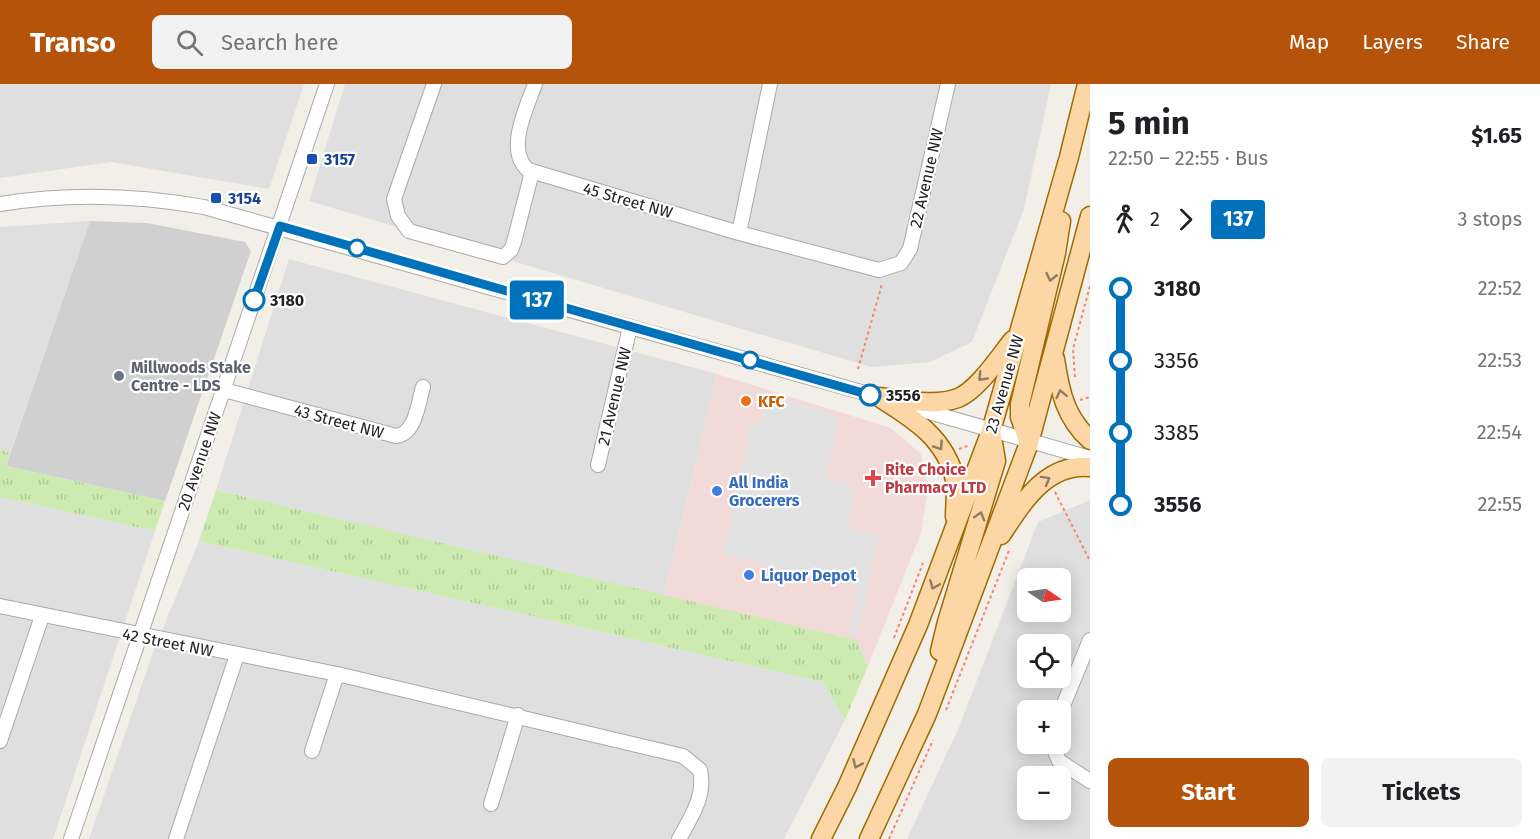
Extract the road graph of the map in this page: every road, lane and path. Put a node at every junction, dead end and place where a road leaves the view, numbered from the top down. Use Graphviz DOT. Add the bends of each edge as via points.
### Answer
graph roads {
  1 [pos="327,84"];
  2 [pos="434,84"];
  3 [pos="535,84"];
  4 [pos="770,84"];
  5 [pos="948,84"];
  6 [pos="1087,84"];
  7 [pos="1069,156"];
  8 [pos="532,172"];
  9 [pos="0,204"];
  10 [pos="1090,216"];
  11 [pos="280,226"];
  12 [pos="739,233"];
  13 [pos="895,267"];
  14 [pos="882,284"];
  15 [pos="1090,286"];
  16 [pos="630,327"];
  17 [pos="1020,332"];
  18 [pos="1057,339"];
  19 [pos="858,369"];
  20 [pos="1076,384"];
  21 [pos="423,387"];
  22 [pos="224,390"];
  23 [pos="1077,392"];
  24 [pos="878,397"];
  25 [pos="1090,397"];
  26 [pos="991,431"];
  27 [pos="1090,440"];
  28 [pos="1029,442"];
  29 [pos="1090,458"];
  30 [pos="598,465"];
  31 [pos="1090,467"];
  32 [pos="1047,495"];
  33 [pos="955,531"];
  34 [pos="1012,541"];
  35 [pos="984,558"];
  36 [pos="1090,561"];
  37 [pos="923,562"];
  38 [pos="0,606"];
  39 [pos="42,616"];
  40 [pos="140,637"];
  41 [pos="893,640"];
  42 [pos="1090,640"];
  43 [pos="237,655"];
  44 [pos="337,674"];
  45 [pos="1066,700"];
  46 [pos="518,716"];
  47 [pos="935,716"];
  48 [pos="934,738"];
  49 [pos="0,741"];
  50 [pos="312,751"];
  51 [pos="1056,754"];
  52 [pos="1090,781"];
  53 [pos="490,804"];
  54 [pos="71,839"];
  55 [pos="176,839"];
  56 [pos="679,839"];
  57 [pos="820,839"];
  58 [pos="869,839"];
  59 [pos="889,839"];
  1 -- 11 [label="street, 20 Avenue NW"];
  2 -- 8 [label="street" via="394,199 398,216 409,231 503,257 514,242"];
  3 -- 8 [label="street, 45 Street NW" via="518,139 520,161"];
  4 -- 12 [label="street"];
  5 -- 13 [label="street, 22 Avenue NW" via="910,249"];
  6 -- 7 [label="main road, 23 Avenue NW"];
  7 -- 17 [label="main road, 23 Avenue NW"];
  7 -- 28 [label="main road, one-way" via="1056,253 1020,404"];
  8 -- 12 [label="street, 45 Street NW"];
  9 -- 11 [label="street" via="73,197 156,199"];
  10 -- 18 [label="main road"];
  11 -- 16 [label="street"];
  11 -- 22 [label="street, 20 Avenue NW"];
  12 -- 13 [label="street, 45 Street NW" via="870,270"];
  14 -- 19 [label="path"];
  15 -- 20 [label="path" via="1073,349"];
  16 -- 24 [label="street"];
  16 -- 30 [label="street, 21 Avenue NW"];
  17 -- 24 [label="main road, one-way" via="983,377 959,397 940,401"];
  17 -- 26 [label="main road, 23 Avenue NW"];
  27 -- 18 [label="main road, one-way" via="1076,428 1064,406 1055,357"];
  18 -- 28 [label="main road"];
  21 -- 22 [label="street, 43 Street NW" via="410,428 396,436"];
  22 -- 40 [label="street, 20 Avenue NW"];
  23 -- 25 [label="path" via="1077,401"];
  24 -- 26 [label="street"];
  24 -- 33 [label="main road, one-way" via="919,422 938,442 955,480"];
  26 -- 28 [label="street"];
  26 -- 33 [label="main road, 23 Avenue NW"];
  47 -- 26 [label="main road, one-way" via="946,622 996,460"];
  28 -- 29 [label="street"];
  28 -- 35 [label="main road"];
  35 -- 31 [label="main road, one-way" via="1037,484 1074,465"];
  32 -- 36 [label="path" via="1054,491"];
  33 -- 57 [label="main road, 23 Avenue NW, one-way" via="900,669"];
  34 -- 47 [label="path"];
  35 -- 47 [label="main road"];
  37 -- 41 [label="path"];
  38 -- 39 [label="street, 42 Street NW"];
  39 -- 40 [label="street, 42 Street NW"];
  39 -- 49 [label="street"];
  40 -- 43 [label="street, 42 Street NW"];
  40 -- 54 [label="street, 20 Avenue NW"];
  42 -- 45 [label="street"];
  43 -- 44 [label="street, 42 Street NW"];
  43 -- 55 [label="street"];
  44 -- 46 [label="street, 42 Street NW"];
  44 -- 50 [label="street"];
  46 -- 53 [label="street"];
  46 -- 56 [label="street, 42 Street NW" via="674,753 692,761 700,770 700,797"];
  47 -- 58 [label="main road"];
  48 -- 59 [label="path"];
  51 -- 52 [label="street" via="1059,761"];
}
